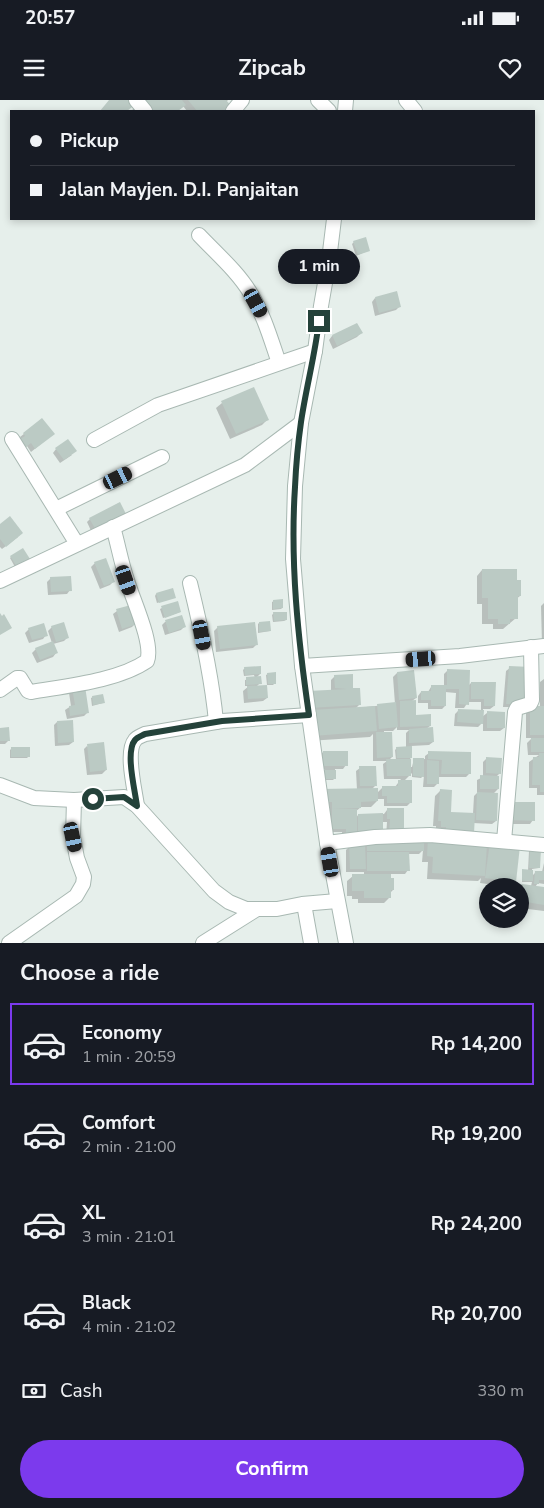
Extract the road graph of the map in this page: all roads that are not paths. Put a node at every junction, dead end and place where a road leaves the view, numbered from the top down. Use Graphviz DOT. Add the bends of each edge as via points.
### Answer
graph roads {
  1 [pos="136,100"];
  2 [pos="242,100"];
  3 [pos="318,100"];
  4 [pos="406,100"];
  5 [pos="144,110"];
  6 [pos="234,110"];
  7 [pos="328,110"];
  8 [pos="414,110"];
  9 [pos="334,220"];
  10 [pos="199,236"];
  11 [pos="316,351"];
  12 [pos="279,363"];
  13 [pos="301,423"];
  14 [pos="12,439"];
  15 [pos="94,440"];
  16 [pos="162,457"];
  17 [pos="56,509"];
  18 [pos="114,527"];
  19 [pos="78,544"];
  20 [pos="0,581"];
  21 [pos="190,583"];
  22 [pos="538,646"];
  23 [pos="302,666"];
  24 [pos="0,690"];
  25 [pos="304,715"];
  26 [pos="216,722"];
  27 [pos="0,785"];
  28 [pos="74,800"];
  29 [pos="137,806"];
  30 [pos="504,841"];
  31 [pos="327,843"];
  32 [pos="544,845"];
  33 [pos="337,900"];
  34 [pos="304,904"];
  35 [pos="257,909"];
  36 [pos="9,943"];
  37 [pos="203,943"];
  38 [pos="311,943"];
  39 [pos="346,943"];
  1 -- 5 [label="street"];
  2 -- 6 [label="street"];
  3 -- 7 [label="street"];
  4 -- 8 [label="street"];
  9 -- 11 [label="street"];
  10 -- 12 [label="street" via="238,275 251,293"];
  11 -- 12 [label="street"];
  11 -- 13 [label="street"];
  12 -- 15 [label="street" via="158,405"];
  13 -- 18 [label="street" via="245,465"];
  13 -- 23 [label="street" via="293,559"];
  14 -- 17 [label="street"];
  16 -- 17 [label="street"];
  17 -- 19 [label="street"];
  18 -- 19 [label="street"];
  18 -- 24 [label="street" via="126,580 146,635 147,661 133,670 87,682 30,692 17,678"];
  19 -- 20 [label="street"];
  21 -- 26 [label="street"];
  22 -- 23 [label="street" via="460,656"];
  22 -- 30 [label="street" via="532,700 530,704 516,708 515,712"];
  23 -- 25 [label="street"];
  25 -- 26 [label="street"];
  25 -- 31 [label="street"];
  26 -- 29 [label="street" via="136,738 130,755"];
  27 -- 28 [label="street" via="34,798"];
  28 -- 29 [label="street" via="124,797"];
  28 -- 36 [label="street" via="73,837 84,884 76,896"];
  29 -- 35 [label="street" via="214,891 229,902 246,909"];
  30 -- 31 [label="street" via="430,835"];
  30 -- 32 [label="street"];
  31 -- 33 [label="street"];
  33 -- 34 [label="street"];
  33 -- 39 [label="street"];
  34 -- 35 [label="street"];
  34 -- 38 [label="street"];
  35 -- 37 [label="street"];
}
